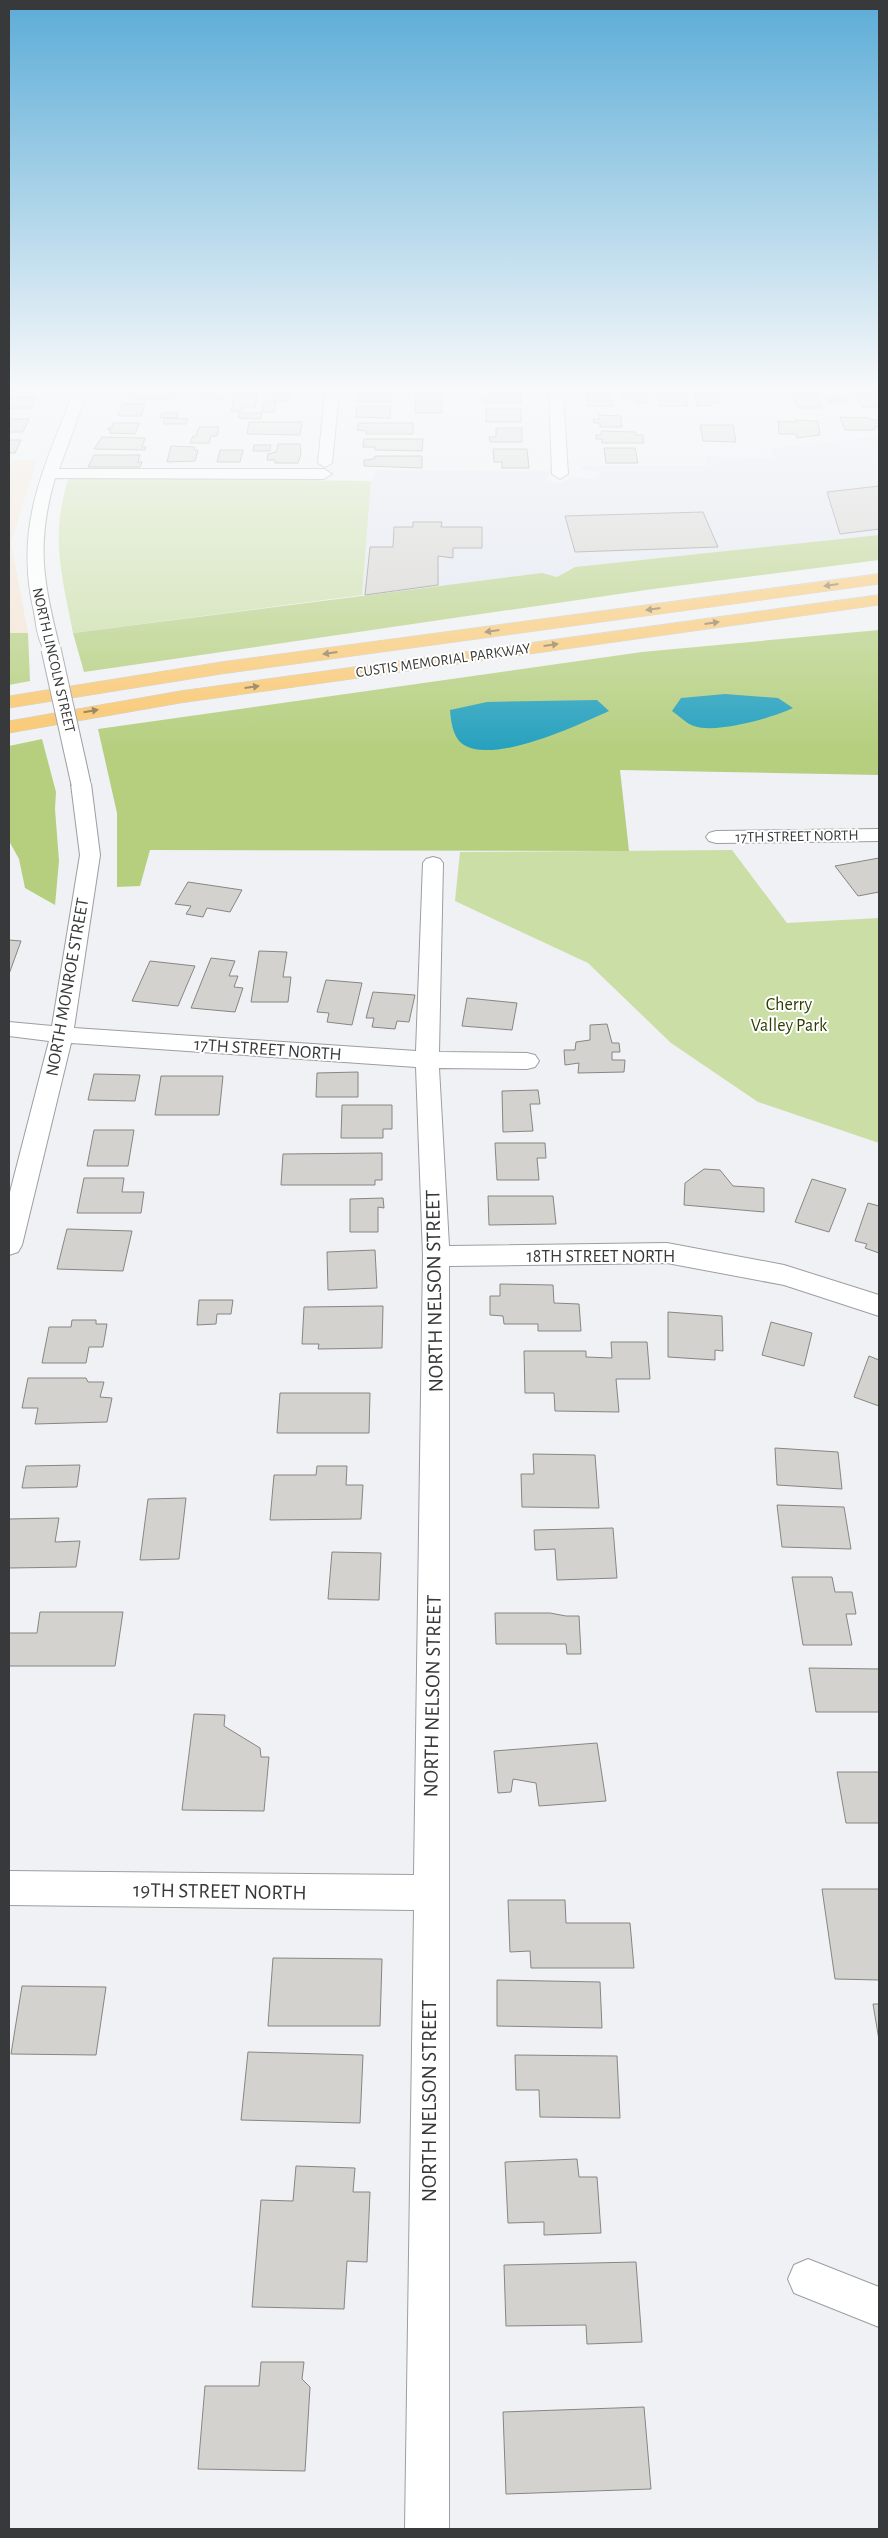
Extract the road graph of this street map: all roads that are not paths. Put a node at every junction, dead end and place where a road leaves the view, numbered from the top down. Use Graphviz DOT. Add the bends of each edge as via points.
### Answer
graph roads {
  1 [pos="37,511"];
  2 [pos="879,579"];
  3 [pos="879,600"];
  4 [pos="9,702"];
  5 [pos="9,727"];
  6 [pos="82,784"];
  7 [pos="879,835"];
  8 [pos="716,837"];
  9 [pos="433,863"];
  10 [pos="9,1029"];
  11 [pos="62,1035"];
  12 [pos="427,1060"];
  13 [pos="527,1061"];
  14 [pos="9,1245"];
  15 [pos="436,1256"];
  16 [pos="879,1306"];
  17 [pos="9,1888"];
  18 [pos="430,1894"];
  19 [pos="808,2280"];
  20 [pos="879,2307"];
  21 [pos="427,2529"];
  1 -- 6 [label="street, NORTH LINCOLN STREET, bridge" via="36,582"];
  2 -- 4 [label="highway, CUSTIS MEMORIAL PARKWAY, one-way" via="221,668"];
  5 -- 3 [label="highway, CUSTIS MEMORIAL PARKWAY, one-way" via="180,696"];
  6 -- 11 [label="street, NORTH MONROE STREET" via="90,855"];
  7 -- 8 [label="street, 17TH STREET NORTH"];
  9 -- 12 [label="street, NORTH NELSON STREET"];
  10 -- 11 [label="street, 17TH STREET NORTH"];
  11 -- 12 [label="street, 17TH STREET NORTH"];
  11 -- 14 [label="street, NORTH MONROE STREET"];
  12 -- 13 [label="street, 17TH STREET NORTH"];
  12 -- 15 [label="street, NORTH NELSON STREET"];
  15 -- 16 [label="street, 18TH STREET NORTH" via="667,1253 784,1275"];
  15 -- 18 [label="street, NORTH NELSON STREET"];
  17 -- 18 [label="street, 19TH STREET NORTH"];
  18 -- 21 [label="street, NORTH NELSON STREET"];
  19 -- 20 [label="street"];
}
